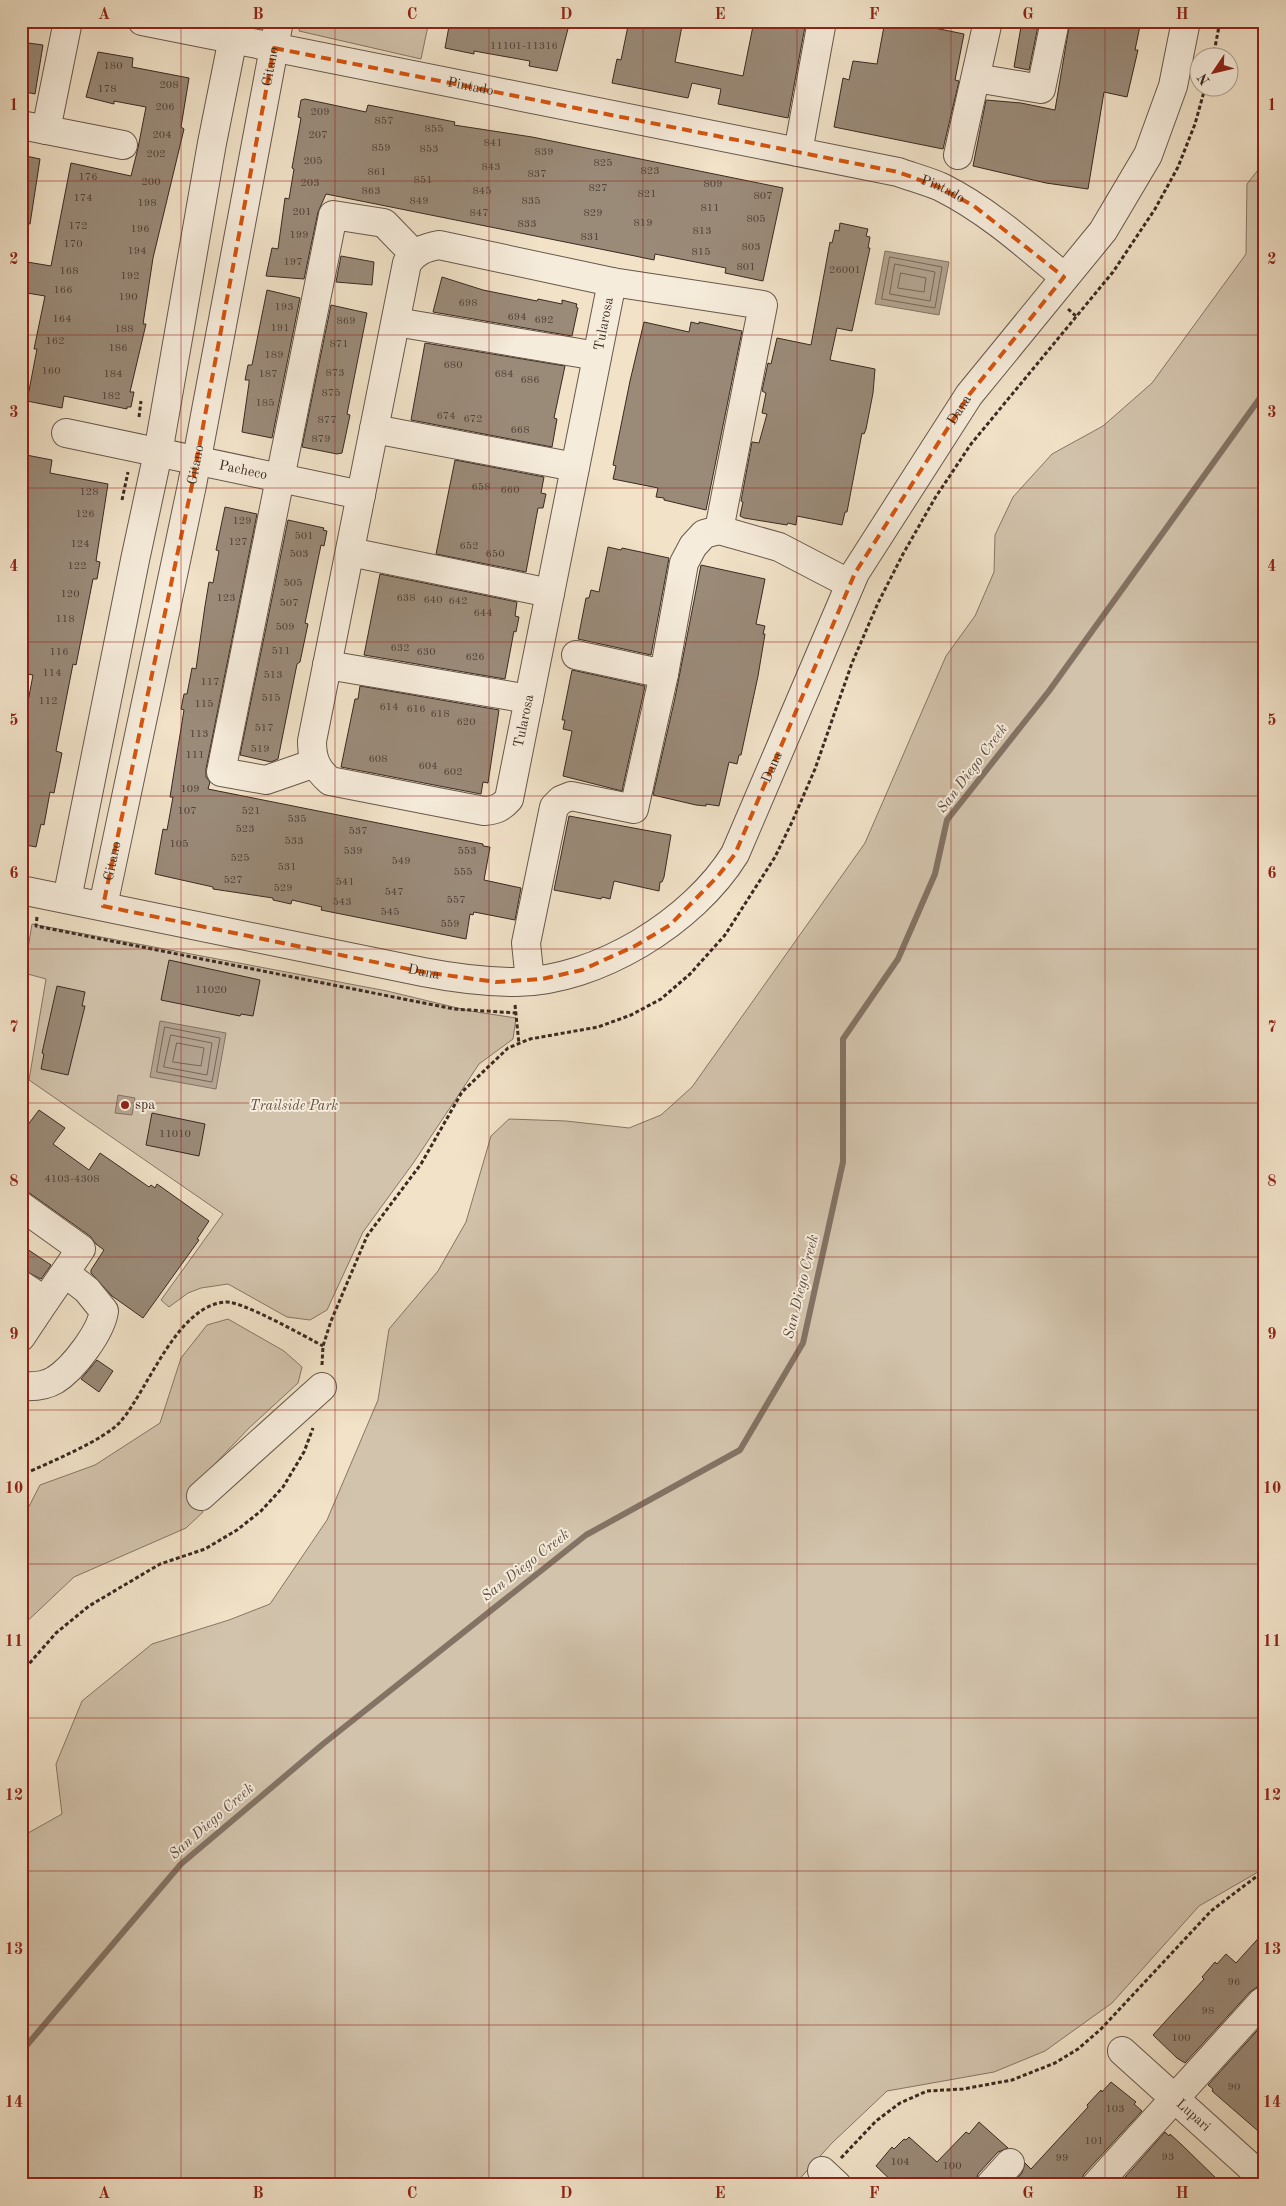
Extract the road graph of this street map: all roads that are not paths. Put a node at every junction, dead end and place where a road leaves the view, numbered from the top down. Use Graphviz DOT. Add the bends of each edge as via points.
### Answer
graph roads {
  1 [pos="68,21"];
  2 [pos="142,21"];
  3 [pos="279,21"];
  4 [pos="822,21"];
  5 [pos="988,21"];
  6 [pos="1055,21"];
  7 [pos="1186,21"];
  8 [pos="235,30"];
  9 [pos="274,48"];
  10 [pos="976,78"];
  11 [pos="34,127"];
  12 [pos="123,145"];
  13 [pos="798,152"];
  14 [pos="958,155"];
  15 [pos="414,254"];
  16 [pos="1064,277"];
  17 [pos="612,282"];
  18 [pos="396,322"];
  19 [pos="598,356"];
  20 [pos="374,429"];
  21 [pos="66,433"];
  22 [pos="158,453"];
  23 [pos="196,461"];
  24 [pos="575,466"];
  25 [pos="281,478"];
  26 [pos="361,495"];
  27 [pos="719,530"];
  28 [pos="350,552"];
  29 [pos="850,584"];
  30 [pos="550,593"];
  31 [pos="576,655"];
  32 [pos="327,665"];
  33 [pos="664,674"];
  34 [pos="528,699"];
  35 [pos="315,763"];
  36 [pos="21,890"];
  37 [pos="67,899"];
  38 [pos="103,906"];
  39 [pos="521,981"];
  40 [pos="21,1206"];
  41 [pos="65,1273"];
  42 [pos="21,1285"];
  43 [pos="45,1301"];
  44 [pos="21,1336"];
  45 [pos="21,1386"];
  46 [pos="322,1386"];
  47 [pos="202,1496"];
  48 [pos="1262,2002"];
  49 [pos="1122,2051"];
  50 [pos="1174,2098"];
  51 [pos="1010,2163"];
  52 [pos="1265,2180"];
  53 [pos="990,2185"];
  54 [pos="1096,2185"];
  1 -- 11 [label="street"];
  2 -- 8 [label="street, Pintado"];
  3 -- 9 [label="street, Gitano"];
  4 -- 13 [label="street"];
  5 -- 10 [label="street"];
  6 -- 10 [label="street" via="1041,89"];
  7 -- 16 [label="street, Dana" via="1173,86 1148,155 1102,231"];
  8 -- 9 [label="street, Pintado"];
  8 -- 22 [label="street"];
  9 -- 13 [label="street, Pintado"];
  9 -- 23 [label="street, Gitano"];
  10 -- 14 [label="street"];
  11 -- 12 [label="street"];
  13 -- 16 [label="street, Pintado" via="898,172 940,187 1008,229"];
  15 -- 17 [label="street, Tularosa" via="439,245"];
  15 -- 18 [label="street" via="408,263"];
  15 -- 25 [label="street" via="384,223 333,216"];
  16 -- 29 [label="street, Dana" via="969,395"];
  17 -- 19 [label="street, Tularosa"];
  17 -- 27 [label="street" via="763,305"];
  18 -- 19 [label="street"];
  18 -- 20 [label="street"];
  19 -- 24 [label="street, Tularosa"];
  20 -- 24 [label="street"];
  20 -- 26 [label="street"];
  21 -- 22 [label="street, Pacheco"];
  22 -- 23 [label="street, Pacheco"];
  22 -- 37 [label="street"];
  23 -- 25 [label="street, Pacheco"];
  23 -- 38 [label="street, Gitano"];
  24 -- 30 [label="street, Tularosa"];
  25 -- 26 [label="street, Pacheco"];
  25 -- 35 [label="street" via="222,772 266,780"];
  26 -- 28 [label="street"];
  27 -- 29 [label="street" via="779,547"];
  27 -- 33 [label="street" via="704,534 684,563"];
  28 -- 30 [label="street"];
  28 -- 32 [label="street"];
  29 -- 39 [label="street, Dana" via="771,773 727,866 685,912 635,946 582,970"];
  30 -- 34 [label="street, Tularosa"];
  31 -- 33 [label="street"];
  32 -- 34 [label="street"];
  32 -- 35 [label="street" via="312,741"];
  33 -- 39 [label="street" via="634,809 571,796 554,807"];
  34 -- 35 [label="street, Tularosa" via="509,799 501,808 484,811 330,781 318,771"];
  36 -- 37 [label="street, Dana"];
  37 -- 38 [label="street, Dana"];
  38 -- 39 [label="street, Dana" via="459,979"];
  40 -- 41 [label="street" via="81,1250"];
  41 -- 43 [label="street"];
  41 -- 45 [label="street" via="98,1301 104,1311 102,1325 68,1369 54,1381 36,1387"];
  42 -- 43 [label="street"];
  43 -- 44 [label="street"];
  46 -- 47 [label="street"];
  48 -- 50 [label="street"];
  49 -- 50 [label="street, Lupari"];
  50 -- 52 [label="street, Lupari"];
  50 -- 54 [label="street"];
  51 -- 53 [label="street"];
}
